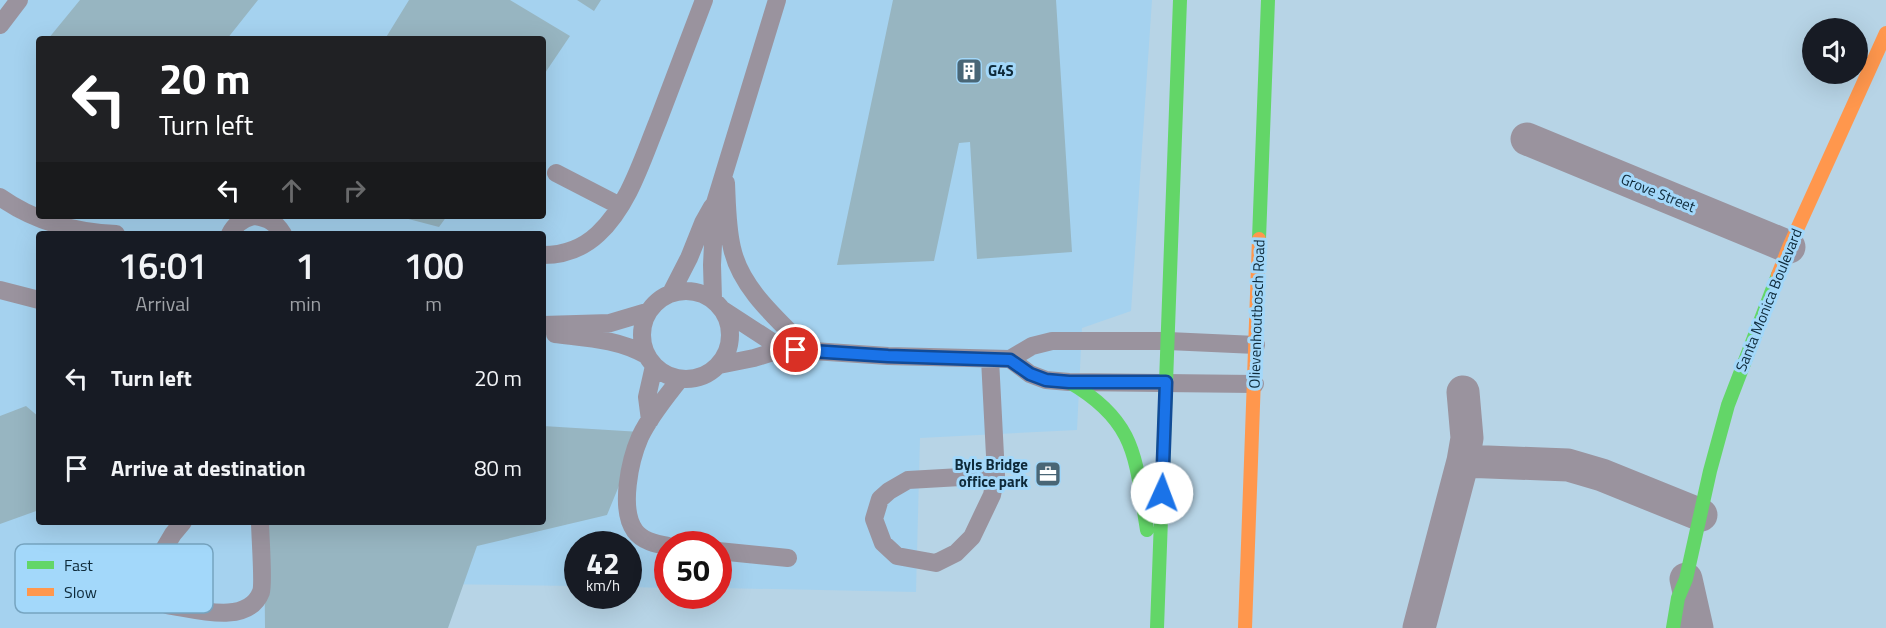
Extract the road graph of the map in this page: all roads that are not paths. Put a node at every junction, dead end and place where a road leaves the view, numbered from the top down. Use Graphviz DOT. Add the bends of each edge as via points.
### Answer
graph roads {
  1 [pos="19,0"];
  2 [pos="704,0"];
  3 [pos="777,0"];
  4 [pos="1180,0"];
  5 [pos="1268,0"];
  6 [pos="0,25"];
  7 [pos="1886,33"];
  8 [pos="1527,139"];
  9 [pos="725,169"];
  10 [pos="556,173"];
  11 [pos="0,197"];
  12 [pos="715,203"];
  13 [pos="620,206"];
  14 [pos="36,217"];
  15 [pos="41,219"];
  16 [pos="242,219"];
  17 [pos="269,219"];
  18 [pos="97,224"];
  19 [pos="110,231"];
  20 [pos="231,231"];
  21 [pos="281,231"];
  22 [pos="1789,247"];
  23 [pos="546,255"];
  24 [pos="0,290"];
  25 [pos="670,293"];
  26 [pos="36,299"];
  27 [pos="718,305"];
  28 [pos="647,312"];
  29 [pos="546,325"];
  30 [pos="546,333"];
  31 [pos="1168,341"];
  32 [pos="1256,345"];
  33 [pos="783,350"];
  34 [pos="810,351"];
  35 [pos="990,359"];
  36 [pos="1010,360"];
  37 [pos="650,361"];
  38 [pos="719,365"];
  39 [pos="680,379"];
  40 [pos="1069,382"];
  41 [pos="1166,382"];
  42 [pos="1255,384"];
  43 [pos="1463,392"];
  44 [pos="650,420"];
  45 [pos="1463,460"];
  46 [pos="996,475"];
  47 [pos="1701,515"];
  48 [pos="180,525"];
  49 [pos="260,525"];
  50 [pos="167,544"];
  51 [pos="654,544"];
  52 [pos="732,552"];
  53 [pos="788,558"];
  54 [pos="1686,579"];
  55 [pos="1158,603"];
  56 [pos="213,612"];
  57 [pos="1157,628"];
  58 [pos="1245,628"];
  59 [pos="1419,628"];
  60 [pos="1672,628"];
  61 [pos="1697,628"];
  1 -- 6 [label="lane"];
  2 -- 13 [label="lane" via="636,177"];
  3 -- 9 [label="lane"];
  4 -- 31 [label="main road"];
  5 -- 32 [label="main road, Olievenhoutbosch Road"];
  7 -- 22 [label="main road, Santa Monica Boulevard"];
  8 -- 22 [label="street, Grove Street"];
  9 -- 12 [label="lane"];
  9 -- 34 [label="lane" via="729,234 741,273"];
  10 -- 13 [label="lane"];
  11 -- 14 [label="lane"];
  12 -- 25 [label="lane"];
  12 -- 27 [label="lane" via="712,265"];
  13 -- 23 [label="lane" via="597,234 578,248"];
  15 -- 18 [label="lane" via="53,224"];
  16 -- 20 [label="lane"];
  17 -- 21 [label="lane"];
  18 -- 19 [label="lane"];
  22 -- 47 [label="main road, Santa Monica Boulevard" via="1728,405"];
  24 -- 26 [label="lane"];
  25 -- 27 [label="lane" via="700,292"];
  25 -- 28 [label="lane"];
  27 -- 33 [label="lane"];
  27 -- 38 [label="lane" via="730,324 727,353"];
  28 -- 29 [label="lane" via="610,323"];
  28 -- 37 [label="lane" via="642,341"];
  30 -- 37 [label="lane" via="620,343"];
  31 -- 32 [label="lane"];
  31 -- 36 [label="lane" via="1052,341 1032,346"];
  31 -- 41 [label="main road"];
  32 -- 42 [label="main road, Olievenhoutbosch Road"];
  33 -- 34 [label="lane"];
  33 -- 38 [label="lane"];
  34 -- 35 [label="lane"];
  35 -- 36 [label="lane"];
  35 -- 46 [label="lane"];
  36 -- 40 [label="lane" via="1046,380"];
  37 -- 39 [label="lane" via="666,375"];
  37 -- 44 [label="lane"];
  38 -- 39 [label="lane" via="708,374"];
  39 -- 44 [label="lane"];
  40 -- 41 [label="lane"];
  40 -- 55 [label="main road" via="1106,408 1135,458"];
  41 -- 42 [label="lane"];
  41 -- 55 [label="main road"];
  42 -- 58 [label="main road, Olievenhoutbosch Road"];
  43 -- 45 [label="street" via="1467,438"];
  44 -- 51 [label="lane" via="629,473 627,510 635,532"];
  45 -- 47 [label="street" via="1568,465"];
  45 -- 59 [label="street"];
  46 -- 46 [label="lane" via="908,480 889,490 880,499 874,519 883,543 897,556 936,563 956,553 972,537 992,495"];
  47 -- 54 [label="main road, Santa Monica Boulevard"];
  48 -- 50 [label="lane"];
  49 -- 56 [label="lane" via="261,592 249,609 230,614"];
  52 -- 53 [label="lane"];
  54 -- 60 [label="main road, Santa Monica Boulevard"];
  54 -- 61 [label="street, Santa Monica Boulevard"];
  55 -- 57 [label="main road"];
}
